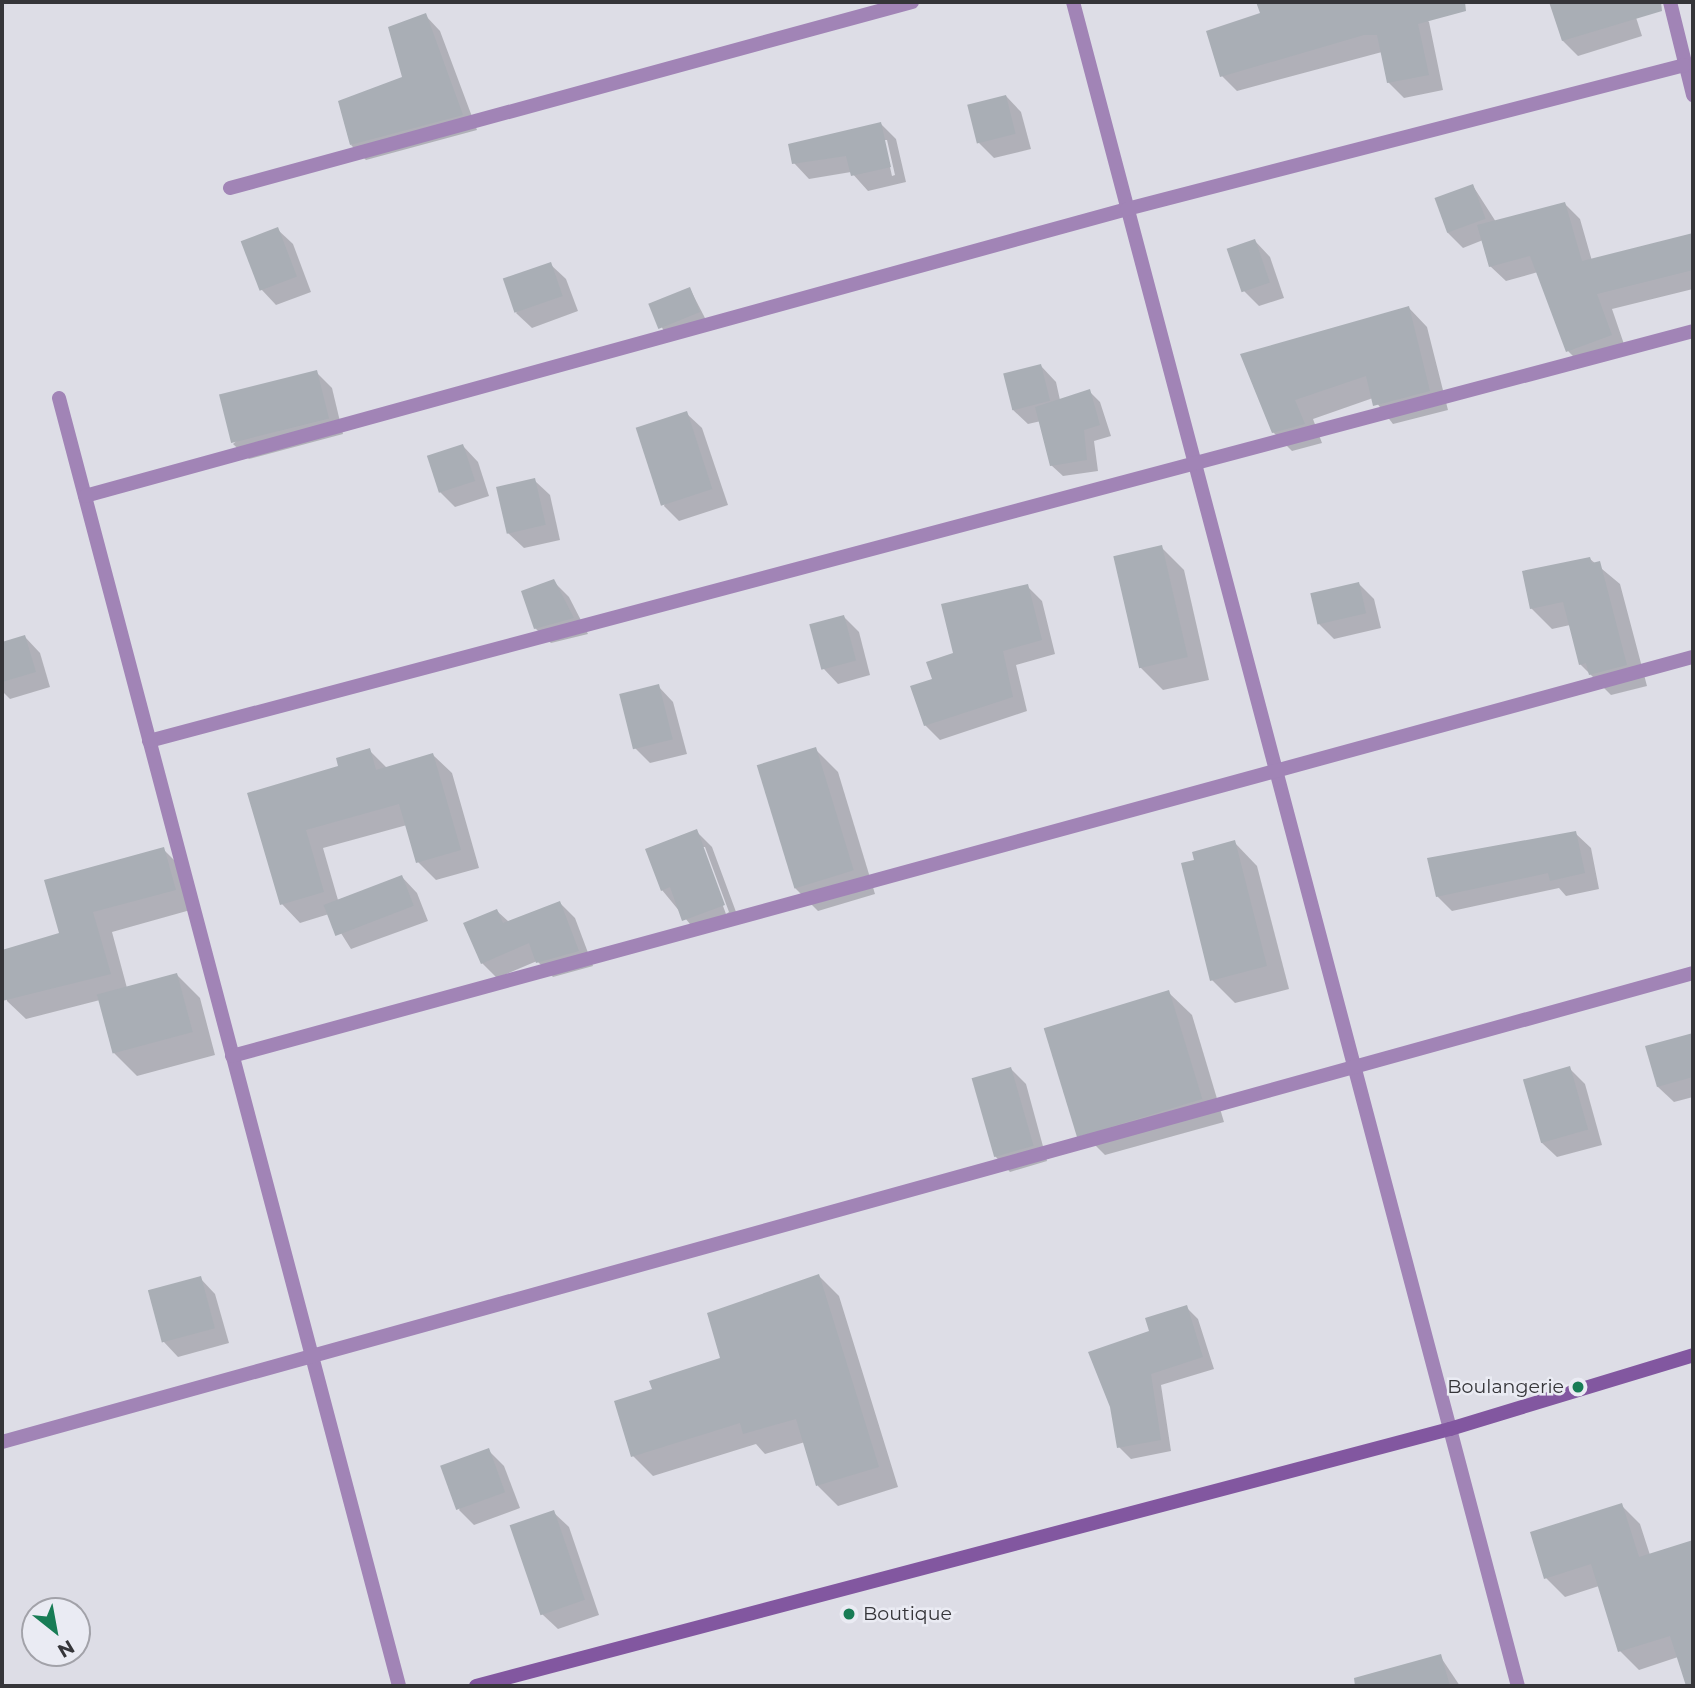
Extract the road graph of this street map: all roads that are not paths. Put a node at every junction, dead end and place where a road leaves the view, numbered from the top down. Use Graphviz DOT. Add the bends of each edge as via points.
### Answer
graph roads {
  1 [pos="912,2"];
  2 [pos="1073,2"];
  3 [pos="1670,2"];
  4 [pos="1685,65"];
  5 [pos="1693,95"];
  6 [pos="230,188"];
  7 [pos="1127,209"];
  8 [pos="1693,331"];
  9 [pos="59,398"];
  10 [pos="1195,463"];
  11 [pos="85,496"];
  12 [pos="1693,657"];
  13 [pos="149,741"];
  14 [pos="1276,771"];
  15 [pos="1693,973"];
  16 [pos="232,1056"];
  17 [pos="1354,1062"];
  18 [pos="1693,1355"];
  19 [pos="313,1360"];
  20 [pos="1450,1429"];
  21 [pos="2,1442"];
  22 [pos="399,1686"];
  23 [pos="477,1686"];
  24 [pos="1518,1686"];
  1 -- 6 [label="street"];
  2 -- 7 [label="street"];
  3 -- 4 [label="street"];
  4 -- 5 [label="street"];
  4 -- 7 [label="street"];
  7 -- 10 [label="street"];
  7 -- 11 [label="street"];
  8 -- 10 [label="street"];
  9 -- 11 [label="street"];
  10 -- 13 [label="street"];
  10 -- 14 [label="street"];
  11 -- 13 [label="street"];
  12 -- 14 [label="street"];
  13 -- 16 [label="street"];
  14 -- 16 [label="street"];
  14 -- 17 [label="street"];
  15 -- 17 [label="street"];
  16 -- 19 [label="street"];
  17 -- 19 [label="street"];
  17 -- 20 [label="street"];
  18 -- 20 [label="street"];
  19 -- 21 [label="street"];
  19 -- 22 [label="street"];
  20 -- 23 [label="street"];
  20 -- 24 [label="street"];
}
